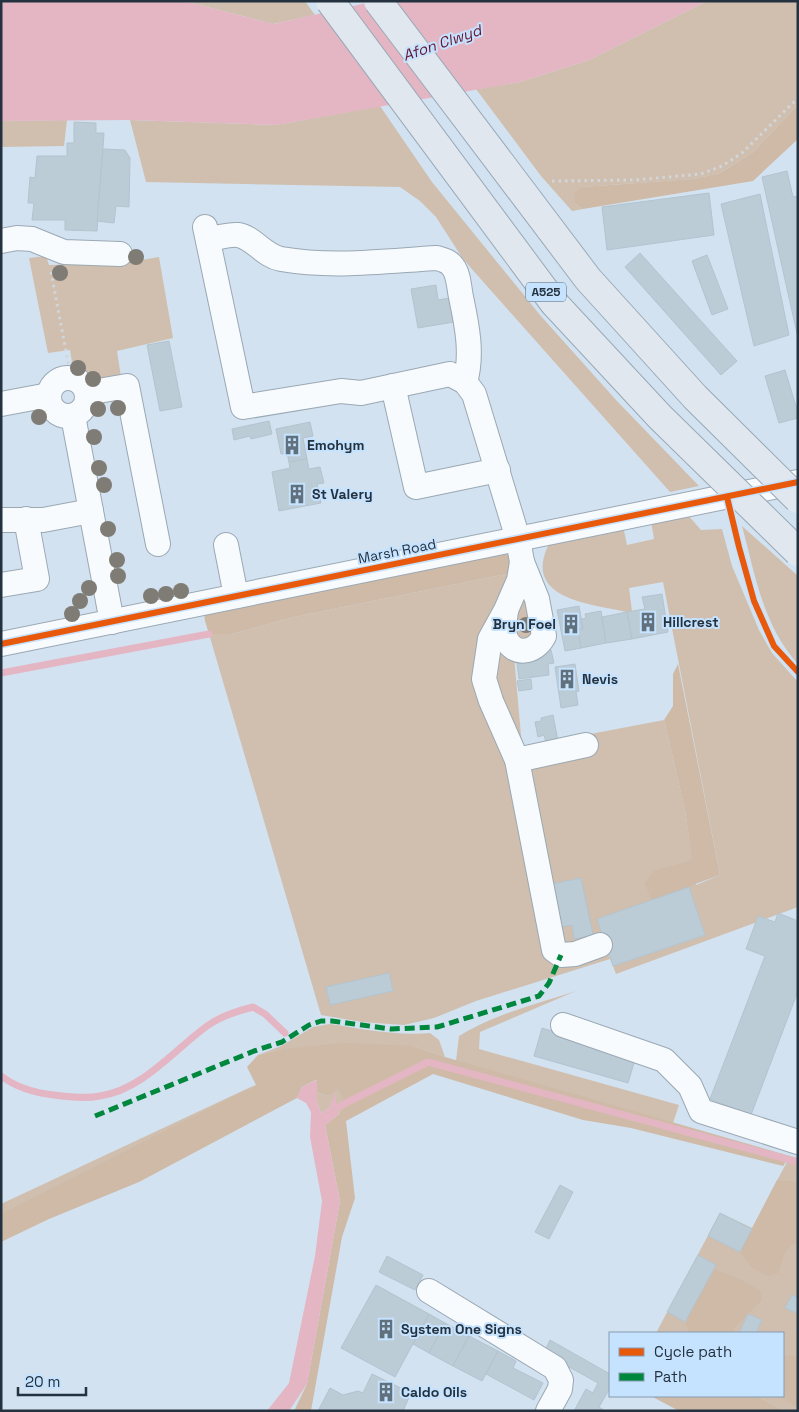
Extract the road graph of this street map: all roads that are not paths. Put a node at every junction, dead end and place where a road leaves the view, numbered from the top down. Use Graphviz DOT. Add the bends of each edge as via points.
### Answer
graph roads {
  1 [pos="330,1"];
  2 [pos="378,1"];
  3 [pos="1,241"];
  4 [pos="120,254"];
  5 [pos="465,382"];
  6 [pos="79,385"];
  7 [pos="393,386"];
  8 [pos="49,395"];
  9 [pos="1,404"];
  10 [pos="73,416"];
  11 [pos="498,470"];
  12 [pos="798,482"];
  13 [pos="798,499"];
  14 [pos="91,510"];
  15 [pos="26,519"];
  16 [pos="1,520"];
  17 [pos="158,544"];
  18 [pos="226,544"];
  19 [pos="520,551"];
  20 [pos="798,552"];
  21 [pos="1,585"];
  22 [pos="236,596"];
  23 [pos="506,610"];
  24 [pos="112,622"];
  25 [pos="1,644"];
  26 [pos="586,745"];
  27 [pos="517,760"];
  28 [pos="600,945"];
  29 [pos="563,1025"];
  30 [pos="798,1142"];
  31 [pos="429,1291"];
  32 [pos="548,1411"];
  1 -- 20 [label="main road, A525, bridge" via="554,303 660,417"];
  2 -- 13 [label="main road, A525, bridge" via="588,279 696,397"];
  3 -- 4 [label="street" via="32,239 64,252"];
  5 -- 7 [label="street" via="450,374"];
  5 -- 7 [label="street" via="469,358 467,326 457,275 448,261 437,258 339,265 279,259 238,235 207,233 243,407"];
  5 -- 11 [label="street" via="474,394"];
  6 -- 8 [label="street" via="58,380"];
  6 -- 10 [label="street" via="87,403"];
  6 -- 17 [label="street" via="127,386"];
  7 -- 11 [label="street" via="416,487"];
  8 -- 9 [label="street"];
  8 -- 10 [label="street" via="56,412"];
  10 -- 14 [label="street"];
  11 -- 19 [label="street"];
  12 -- 19 [label="street, Marsh Road"];
  14 -- 15 [label="street" via="43,520"];
  14 -- 24 [label="street"];
  15 -- 16 [label="street"];
  15 -- 21 [label="street" via="37,579"];
  18 -- 22 [label="street"];
  19 -- 22 [label="street, Marsh Road"];
  19 -- 23 [label="street" via="519,580"];
  19 -- 23 [label="street" via="537,599 544,636 540,644 529,651 509,645 504,634"];
  22 -- 24 [label="street, Marsh Road"];
  23 -- 27 [label="street" via="490,639 484,679"];
  24 -- 25 [label="street, Marsh Road"];
  26 -- 27 [label="street"];
  27 -- 28 [label="street" via="554,950 561,956"];
  29 -- 30 [label="street" via="664,1060 690,1086 701,1111"];
  31 -- 32 [label="street" via="555,1368 561,1380 560,1389"];
}
